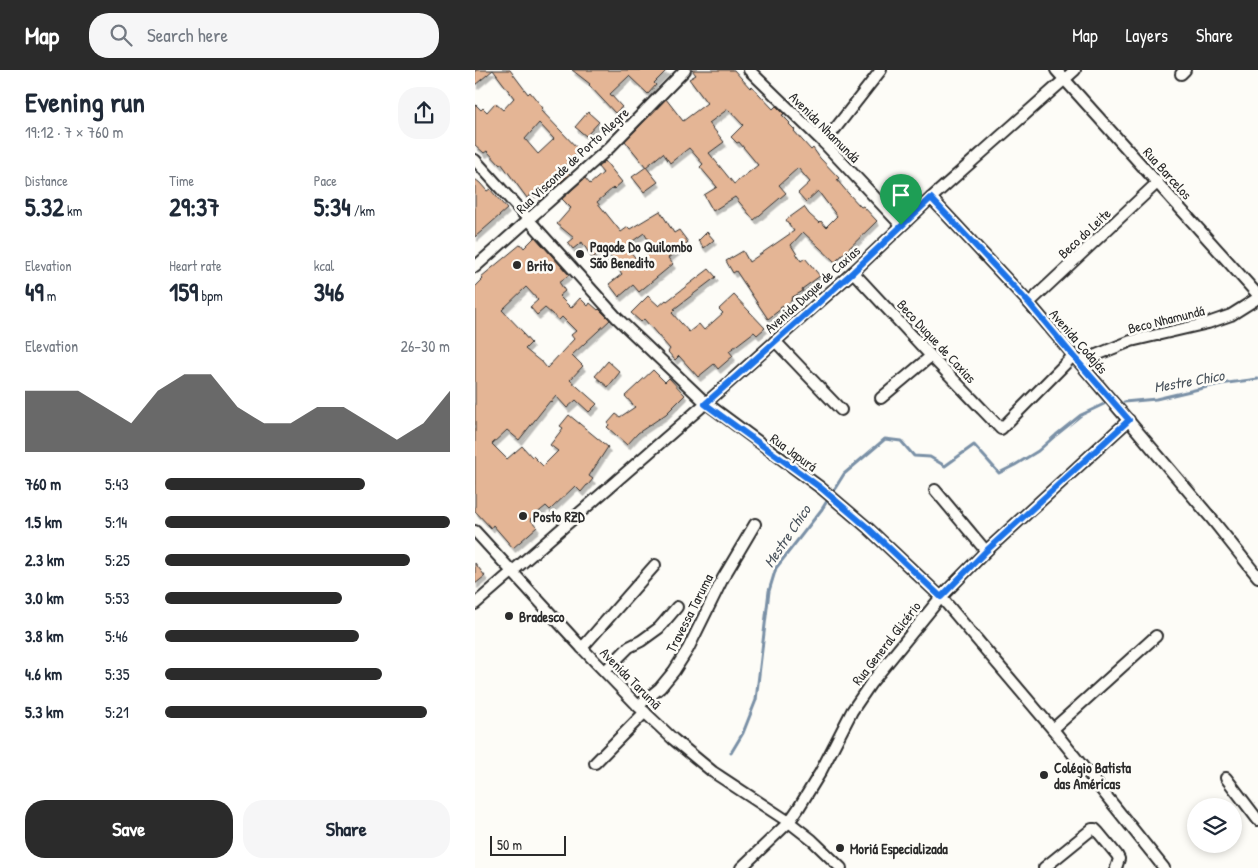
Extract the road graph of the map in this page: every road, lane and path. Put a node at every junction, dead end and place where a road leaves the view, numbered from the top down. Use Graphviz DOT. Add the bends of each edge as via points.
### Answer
graph roads {
  1 [pos="685,70"];
  2 [pos="749,70"];
  3 [pos="881,70"];
  4 [pos="1056,70"];
  5 [pos="1075,70"];
  6 [pos="1064,79"];
  7 [pos="824,143"];
  8 [pos="475,160"];
  9 [pos="1158,182"];
  10 [pos="931,198"];
  11 [pos="529,221"];
  12 [pos="901,225"];
  13 [pos="475,267"];
  14 [pos="853,272"];
  15 [pos="1258,296"];
  16 [pos="1029,303"];
  17 [pos="775,341"];
  18 [pos="931,356"];
  19 [pos="1076,359"];
  20 [pos="881,398"];
  21 [pos="705,404"];
  22 [pos="841,410"];
  23 [pos="1129,420"];
  24 [pos="935,490"];
  25 [pos="755,524"];
  26 [pos="475,531"];
  27 [pos="986,551"];
  28 [pos="655,565"];
  29 [pos="512,571"];
  30 [pos="1258,577"];
  31 [pos="941,597"];
  32 [pos="475,604"];
  33 [pos="677,607"];
  34 [pos="1156,636"];
  35 [pos="582,648"];
  36 [pos="605,671"];
  37 [pos="641,709"];
  38 [pos="1053,729"];
  39 [pos="595,763"];
  40 [pos="1226,778"];
  41 [pos="1258,820"];
  42 [pos="789,822"];
  43 [pos="741,868"];
  44 [pos="841,868"];
  45 [pos="1044,868"];
  46 [pos="1116,868"];
  47 [pos="1163,868"];
  1 -- 11 [label="street, Rua Visconde de Porto Alegre" via="609,148"];
  2 -- 7 [label="street, Avenida Nhamundá"];
  3 -- 7 [label="street"];
  4 -- 6 [label="street, Rua Barcelos"];
  5 -- 6 [label="street, Avenida Duque de Caxias"];
  6 -- 9 [label="street, Rua Barcelos"];
  6 -- 10 [label="street, Avenida Duque de Caxias"];
  7 -- 12 [label="street, Avenida Nhamundá"];
  8 -- 11 [label="street, Rua Japurá"];
  9 -- 15 [label="street, Rua Barcelos"];
  9 -- 16 [label="street, Beco do Leite"];
  10 -- 12 [label="street, Avenida Duque de Caxias"];
  10 -- 16 [label="street, Avenida Codajás"];
  11 -- 13 [label="street, Rua Visconde de Porto Alegre"];
  11 -- 21 [label="street, Rua Japurá" via="617,318"];
  12 -- 14 [label="street, Avenida Duque de Caxias"];
  14 -- 17 [label="street, Avenida Duque de Caxias"];
  14 -- 18 [label="street, Beco Duque de Caxias"];
  15 -- 19 [label="street, Beco Nhamundá" via="1231,315"];
  16 -- 19 [label="street, Avenida Codajás"];
  17 -- 21 [label="street, Avenida Duque de Caxias"];
  17 -- 22 [label="street"];
  18 -- 19 [label="street, Beco Duque de Caxias" via="1001,429"];
  18 -- 20 [label="street"];
  19 -- 23 [label="street, Avenida Codajás"];
  21 -- 29 [label="street, Avenida Duque de Caxias"];
  21 -- 31 [label="street, Rua Japurá" via="821,488"];
  23 -- 27 [label="street, Rua General Glicério"];
  23 -- 30 [label="street, Avenida Codajás"];
  24 -- 27 [label="street"];
  25 -- 37 [label="street, Travessa Taruma" via="723,578 688,649 674,671"];
  26 -- 29 [label="street, Avenida Tarumã"];
  27 -- 31 [label="street, Rua General Glicério"];
  28 -- 35 [label="street"];
  29 -- 32 [label="street, Avenida Duque de Caxias"];
  29 -- 35 [label="street, Avenida Tarumã"];
  31 -- 38 [label="street, Rua Japurá"];
  31 -- 42 [label="street, Rua General Glicério" via="871,682"];
  33 -- 36 [label="street" via="659,628 629,648"];
  34 -- 38 [label="street"];
  35 -- 36 [label="street, Avenida Tarumã"];
  36 -- 37 [label="street, Avenida Tarumã"];
  37 -- 39 [label="street, Travessa Taruma"];
  37 -- 42 [label="street, Avenida Tarumã" via="713,772"];
  38 -- 47 [label="street, Rua Japurá"];
  40 -- 41 [label="street"];
  42 -- 43 [label="street, Rua General Glicério"];
  42 -- 44 [label="street, Avenida Tarumã"];
  45 -- 46 [label="street" via="1088,831 1095,829 1117,855"];
}
